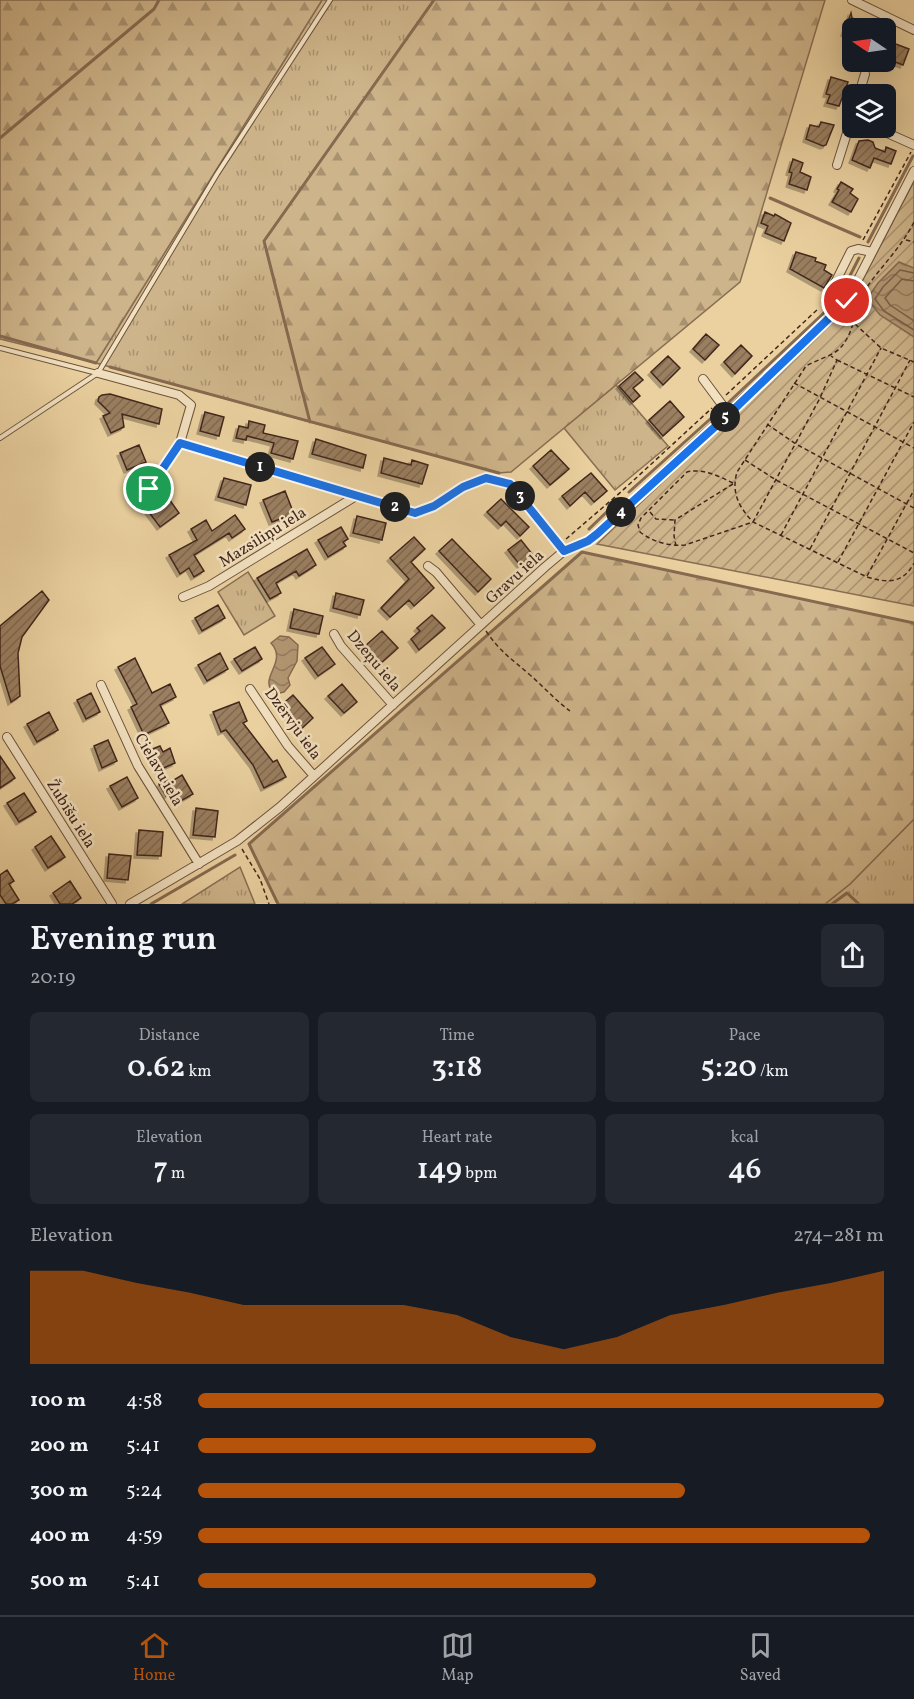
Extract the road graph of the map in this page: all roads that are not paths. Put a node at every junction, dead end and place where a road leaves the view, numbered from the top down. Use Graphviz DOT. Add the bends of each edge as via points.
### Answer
graph roads {
  1 [pos="330,0"];
  2 [pos="852,0"];
  3 [pos="914,30"];
  4 [pos="865,74"];
  5 [pos="862,84"];
  6 [pos="896,137"];
  7 [pos="845,138"];
  8 [pos="914,146"];
  9 [pos="837,165"];
  10 [pos="914,171"];
  11 [pos="872,252"];
  12 [pos="840,309"];
  13 [pos="0,348"];
  14 [pos="98,373"];
  15 [pos="703,379"];
  16 [pos="729,414"];
  17 [pos="0,438"];
  18 [pos="180,443"];
  19 [pos="161,471"];
  20 [pos="356,496"];
  21 [pos="564,551"];
  22 [pos="428,566"];
  23 [pos="183,597"];
  24 [pos="482,625"];
  25 [pos="334,634"];
  26 [pos="101,685"];
  27 [pos="250,689"];
  28 [pos="393,705"];
  29 [pos="7,737"];
  30 [pos="314,776"];
  31 [pos="199,864"];
  32 [pos="112,904"];
  33 [pos="130,904"];
  1 -- 14 [label="lane" via="217,174"];
  2 -- 3 [label="street"];
  4 -- 5 [label="street"];
  6 -- 8 [label="street"];
  7 -- 9 [label="street"];
  10 -- 11 [label="street, Gravu iela"];
  11 -- 12 [label="street, Gravu iela"];
  11 -- 12 [label="street" via="851,251 826,301"];
  12 -- 16 [label="street, Gravu iela"];
  13 -- 14 [label="lane"];
  14 -- 17 [label="lane"];
  14 -- 18 [label="street" via="179,395 191,405"];
  15 -- 16 [label="street"];
  16 -- 21 [label="street, Gravu iela" via="597,534"];
  18 -- 19 [label="street"];
  18 -- 20 [label="street"];
  20 -- 21 [label="street" via="415,513 486,478 510,484"];
  20 -- 23 [label="street, Mazsiliņu iela" via="209,586"];
  21 -- 24 [label="street, Gravu iela"];
  22 -- 24 [label="street"];
  24 -- 28 [label="street, Gravu iela"];
  25 -- 28 [label="street, Dzeņu iela"];
  26 -- 31 [label="street, Cielavu iela" via="138,766"];
  27 -- 30 [label="street, Dzērvju iela" via="288,746"];
  28 -- 30 [label="street, Gravu iela"];
  29 -- 32 [label="street, Žubīšu iela"];
  30 -- 31 [label="street, Gravu iela" via="237,841"];
  31 -- 33 [label="street, Gravu iela"];
}
